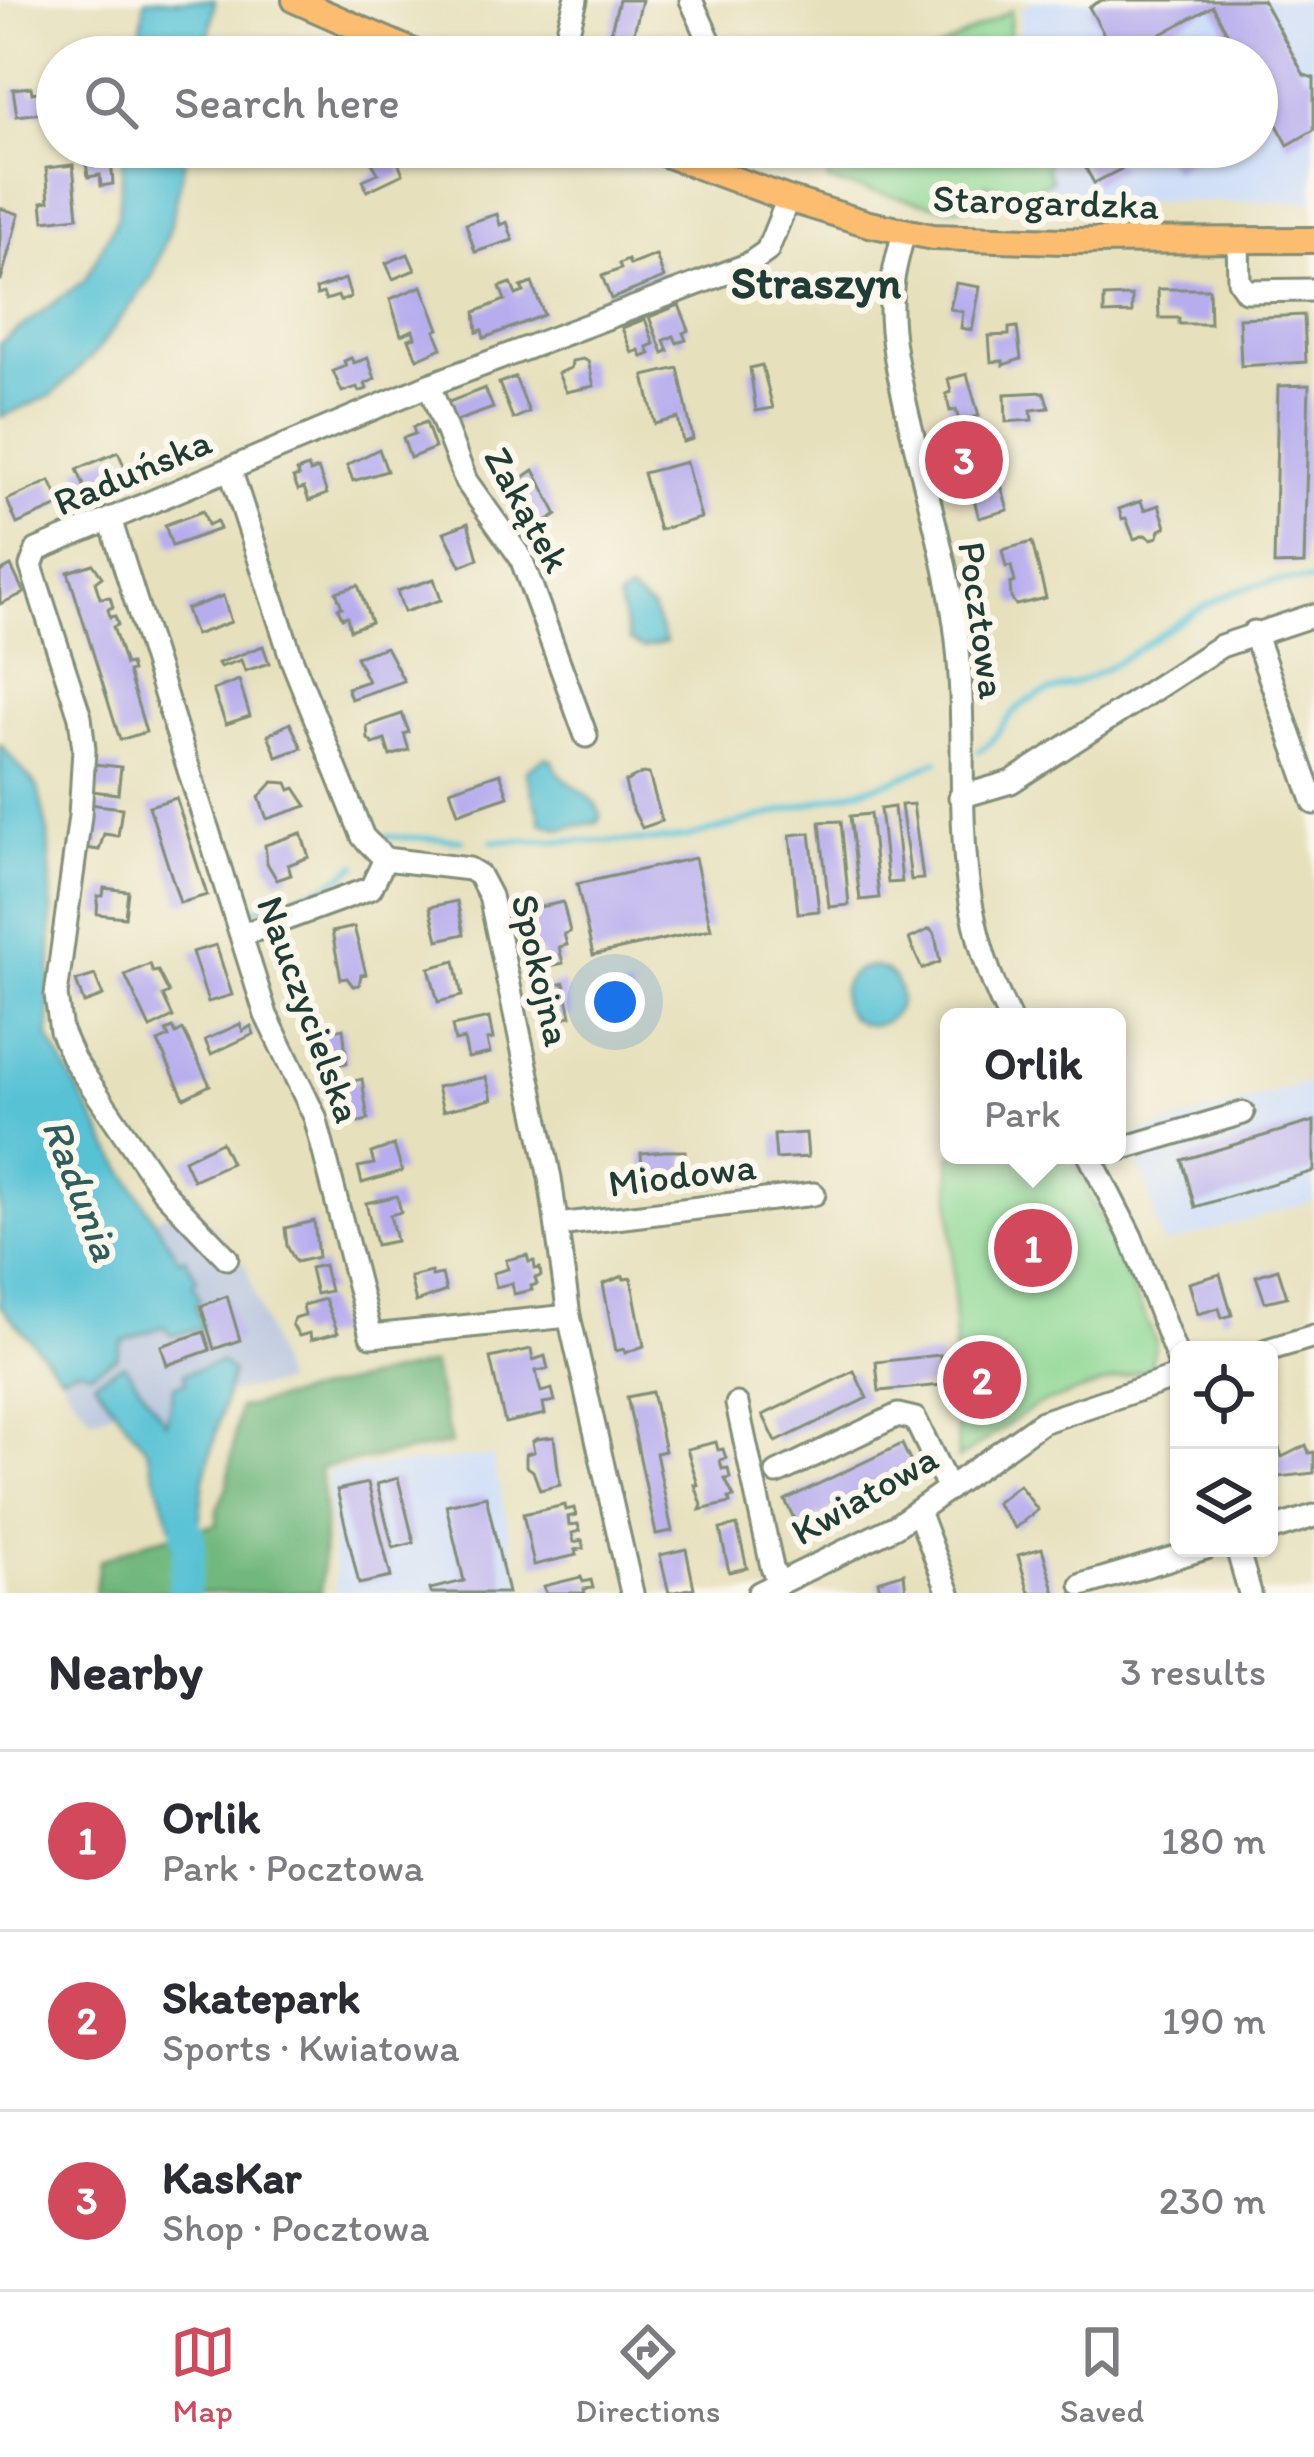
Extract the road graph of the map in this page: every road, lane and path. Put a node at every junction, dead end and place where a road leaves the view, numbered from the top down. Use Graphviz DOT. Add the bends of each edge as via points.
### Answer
graph roads {
  1 [pos="295,0"];
  2 [pos="576,0"];
  3 [pos="691,0"];
  4 [pos="377,36"];
  5 [pos="567,36"];
  6 [pos="707,36"];
  7 [pos="703,168"];
  8 [pos="788,199"];
  9 [pos="904,232"];
  10 [pos="1314,240"];
  11 [pos="1238,241"];
  12 [pos="1314,290"];
  13 [pos="429,385"];
  14 [pos="230,469"];
  15 [pos="110,519"];
  16 [pos="1314,614"];
  17 [pos="1254,632"];
  18 [pos="586,736"];
  19 [pos="1304,746"];
  20 [pos="960,796"];
  21 [pos="1314,803"];
  22 [pos="385,859"];
  23 [pos="242,935"];
  24 [pos="1004,1008"];
  25 [pos="1243,1113"];
  26 [pos="1126,1147"];
  27 [pos="1099,1164"];
  28 [pos="814,1194"];
  29 [pos="558,1225"];
  30 [pos="227,1258"];
  31 [pos="569,1316"];
  32 [pos="1314,1336"];
  33 [pos="1171,1341"];
  34 [pos="1278,1347"];
  35 [pos="1170,1379"];
  36 [pos="737,1404"];
  37 [pos="777,1473"];
  38 [pos="949,1489"];
  39 [pos="918,1511"];
  40 [pos="1314,1516"];
  41 [pos="1278,1527"];
  42 [pos="1177,1557"];
  43 [pos="1240,1557"];
  44 [pos="1082,1585"];
  45 [pos="769,1588"];
  46 [pos="632,1593"];
  47 [pos="949,1593"];
  48 [pos="1250,1593"];
  1 -- 4 [label="main road"];
  2 -- 5 [label="street"];
  3 -- 6 [label="street"];
  7 -- 8 [label="main road, Starogardzka"];
  8 -- 9 [label="main road, Starogardzka"];
  8 -- 13 [label="street, Raduńska" via="767,251 747,265"];
  9 -- 11 [label="main road, Starogardzka" via="973,240"];
  9 -- 20 [label="street, Pocztowa" via="885,321 955,623"];
  10 -- 11 [label="main road, Starogardzka"];
  11 -- 12 [label="street" via="1246,291"];
  13 -- 14 [label="street, Raduńska"];
  13 -- 18 [label="street, Zakątek" via="466,481 521,558"];
  14 -- 15 [label="street, Raduńska"];
  14 -- 22 [label="street" via="327,749 363,837"];
  15 -- 23 [label="street, Nauczycielska"];
  15 -- 30 [label="street, Raduńska" via="37,550 31,566 84,749 57,1013 74,1060 170,1198"];
  16 -- 17 [label="street"];
  17 -- 19 [label="street"];
  17 -- 20 [label="street" via="1205,655 1011,782"];
  19 -- 21 [label="street"];
  20 -- 24 [label="street, Pocztowa" via="975,926"];
  22 -- 23 [label="street" via="371,889"];
  22 -- 29 [label="street, Spokojna" via="470,869 486,884"];
  23 -- 31 [label="street, Nauczycielska" via="266,1015 315,1117 370,1336"];
  25 -- 26 [label="street"];
  27 -- 33 [label="street"];
  28 -- 29 [label="street, Miodowa"];
  29 -- 31 [label="street, Spokojna"];
  31 -- 46 [label="street, Spokojna"];
  32 -- 34 [label="street"];
  35 -- 38 [label="street, Kwiatowa" via="1042,1421"];
  36 -- 45 [label="street, Kwiatowa"];
  37 -- 38 [label="street" via="898,1415 915,1419"];
  38 -- 39 [label="street, Kwiatowa"];
  39 -- 45 [label="street, Kwiatowa"];
  39 -- 47 [label="street"];
  40 -- 41 [label="street"];
  42 -- 44 [label="street"];
  43 -- 48 [label="street"];
}
